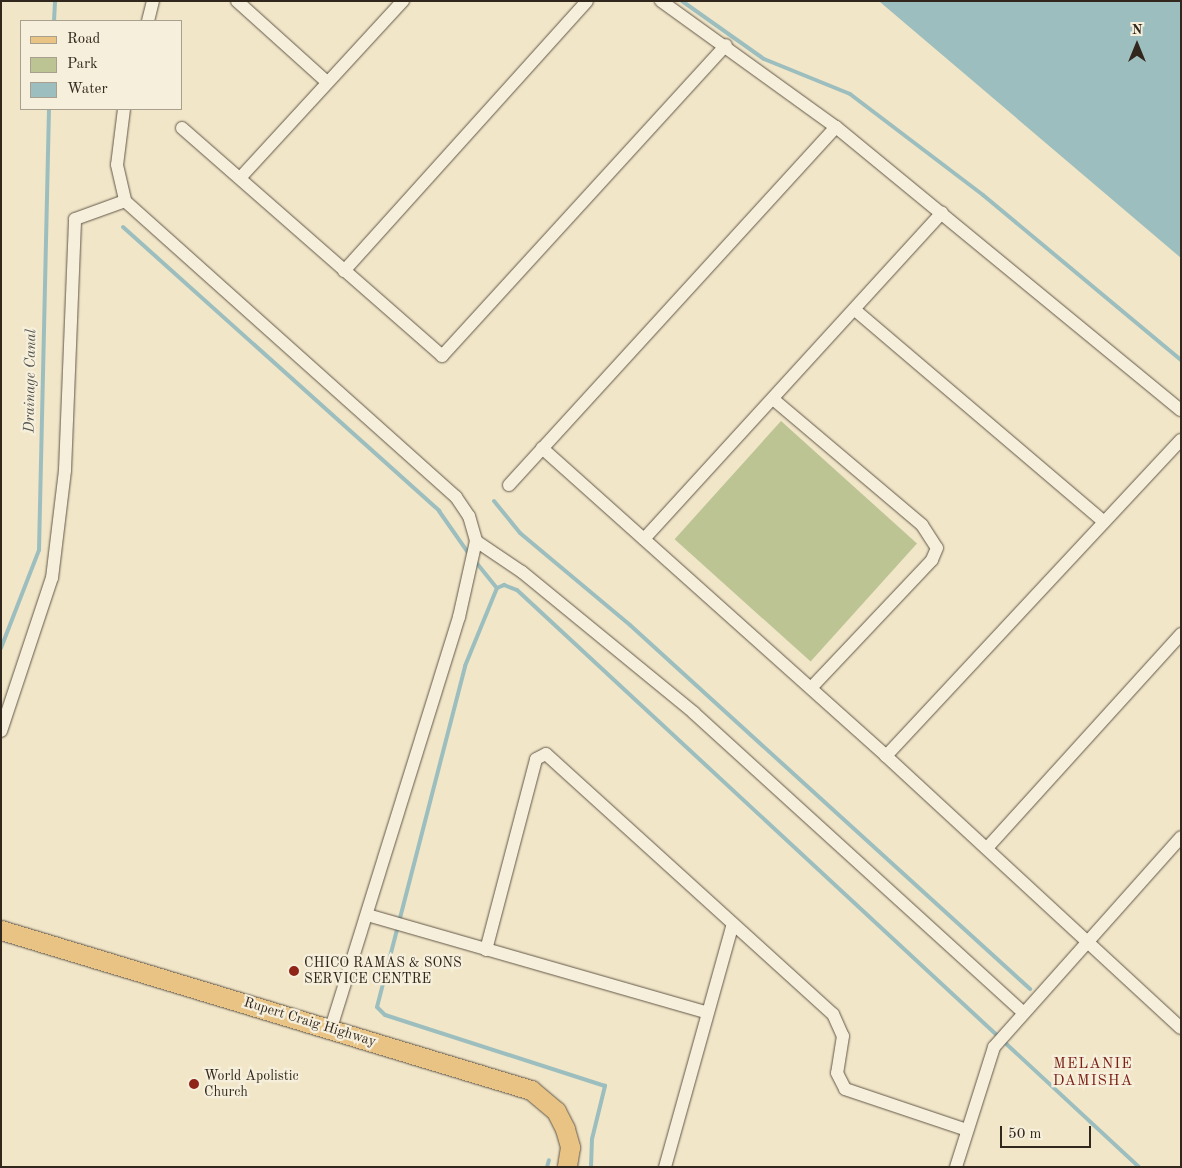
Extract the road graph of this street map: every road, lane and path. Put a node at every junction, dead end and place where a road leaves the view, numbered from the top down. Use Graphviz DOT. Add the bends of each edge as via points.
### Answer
graph roads {
  1 [pos="153,1"];
  2 [pos="237,1"];
  3 [pos="403,1"];
  4 [pos="587,1"];
  5 [pos="661,1"];
  6 [pos="148,20"];
  7 [pos="726,45"];
  8 [pos="327,82"];
  9 [pos="124,110"];
  10 [pos="836,127"];
  11 [pos="182,128"];
  12 [pos="240,178"];
  13 [pos="125,202"];
  14 [pos="942,213"];
  15 [pos="344,271"];
  16 [pos="855,310"];
  17 [pos="773,399"];
  18 [pos="1181,410"];
  19 [pos="1181,440"];
  20 [pos="542,448"];
  21 [pos="509,485"];
  22 [pos="1104,522"];
  23 [pos="644,539"];
  24 [pos="476,541"];
  25 [pos="1181,634"];
  26 [pos="811,688"];
  27 [pos="1,731"];
  28 [pos="886,756"];
  29 [pos="1181,837"];
  30 [pos="987,848"];
  31 [pos="367,915"];
  32 [pos="732,926"];
  33 [pos="1,930"];
  34 [pos="1087,941"];
  35 [pos="486,950"];
  36 [pos="1022,1011"];
  37 [pos="706,1012"];
  38 [pos="331,1028"];
  39 [pos="1181,1028"];
  40 [pos="967,1130"];
  41 [pos="567,1167"];
  42 [pos="665,1167"];
  43 [pos="956,1167"];
  1 -- 6 [label="street"];
  2 -- 8 [label="street"];
  3 -- 8 [label="street"];
  4 -- 15 [label="street"];
  5 -- 7 [label="street"];
  7 -- 10 [label="street"];
  7 -- 15 [label="street" via="442,356"];
  8 -- 12 [label="street"];
  9 -- 13 [label="street" via="117,165"];
  10 -- 14 [label="street"];
  10 -- 20 [label="street"];
  11 -- 12 [label="street"];
  12 -- 15 [label="street"];
  13 -- 24 [label="street" via="456,497 470,516"];
  13 -- 27 [label="street" via="75,220 65,470 52,578"];
  14 -- 16 [label="street"];
  14 -- 18 [label="street"];
  16 -- 17 [label="street"];
  16 -- 22 [label="street"];
  17 -- 23 [label="street"];
  17 -- 26 [label="street" via="922,525 937,548 932,560"];
  19 -- 22 [label="street"];
  20 -- 21 [label="street"];
  20 -- 23 [label="street"];
  22 -- 28 [label="street"];
  23 -- 26 [label="street"];
  24 -- 31 [label="street" via="459,617"];
  24 -- 36 [label="street" via="522,572 694,713"];
  25 -- 30 [label="street"];
  26 -- 28 [label="street"];
  28 -- 30 [label="street"];
  29 -- 34 [label="street"];
  30 -- 34 [label="street"];
  31 -- 35 [label="street"];
  31 -- 38 [label="street"];
  32 -- 35 [label="street" via="546,754 539,754"];
  32 -- 37 [label="street"];
  32 -- 40 [label="street" via="840,1024 843,1036 837,1073 845,1089"];
  33 -- 38 [label="main road, Rupert Craig Highway"];
  34 -- 36 [label="street"];
  34 -- 39 [label="street"];
  35 -- 37 [label="street"];
  36 -- 40 [label="street" via="994,1047"];
  37 -- 42 [label="street"];
  38 -- 41 [label="main road, Rupert Craig Highway" via="531,1090 556,1111 565,1128 570,1147"];
  40 -- 43 [label="street"];
}
